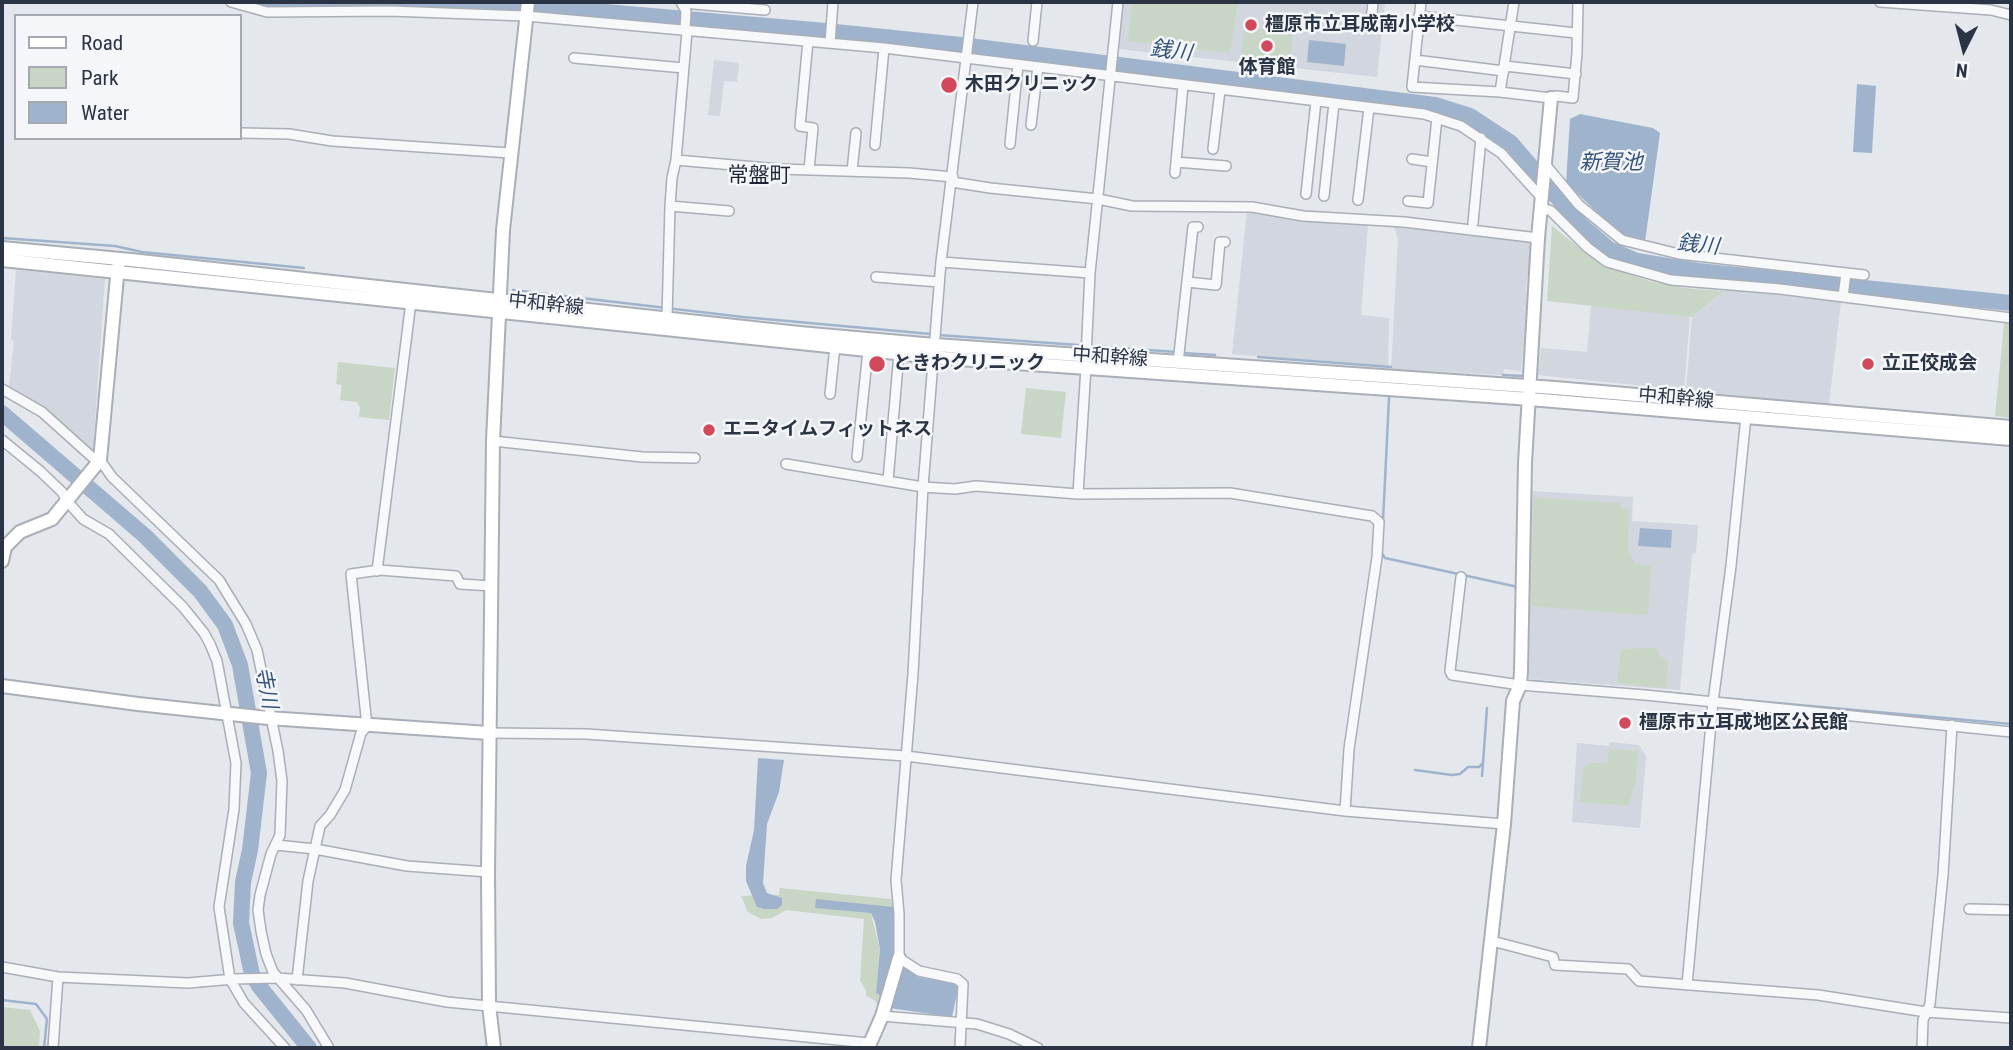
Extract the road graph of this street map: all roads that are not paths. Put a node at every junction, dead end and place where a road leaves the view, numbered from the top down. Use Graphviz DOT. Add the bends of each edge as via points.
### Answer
graph roads {
  1 [pos="230,2"];
  2 [pos="833,2"];
  3 [pos="973,2"];
  4 [pos="1037,2"];
  5 [pos="1118,2"];
  6 [pos="1373,2"];
  7 [pos="1421,2"];
  8 [pos="1514,2"];
  9 [pos="1578,2"];
  10 [pos="1880,2"];
  11 [pos="682,3"];
  12 [pos="730,4"];
  13 [pos="389,7"];
  14 [pos="527,10"];
  15 [pos="765,10"];
  16 [pos="1372,13"];
  17 [pos="2011,15"];
  18 [pos="1419,16"];
  19 [pos="1510,26"];
  20 [pos="685,29"];
  21 [pos="1576,33"];
  22 [pos="808,41"];
  23 [pos="830,41"];
  24 [pos="1033,41"];
  25 [pos="884,48"];
  26 [pos="968,55"];
  27 [pos="574,58"];
  28 [pos="1415,61"];
  29 [pos="1018,65"];
  30 [pos="1038,67"];
  31 [pos="684,68"];
  32 [pos="1504,69"];
  33 [pos="1109,74"];
  34 [pos="1576,74"];
  35 [pos="1183,85"];
  36 [pos="1220,90"];
  37 [pos="1500,92"];
  38 [pos="1550,99"];
  39 [pos="1316,101"];
  40 [pos="1334,103"];
  41 [pos="1369,108"];
  42 [pos="1437,118"];
  43 [pos="1031,125"];
  44 [pos="856,132"];
  45 [pos="242,134"];
  46 [pos="1481,138"];
  47 [pos="1010,144"];
  48 [pos="875,145"];
  49 [pos="1213,149"];
  50 [pos="510,153"];
  51 [pos="1412,159"];
  52 [pos="676,160"];
  53 [pos="1176,162"];
  54 [pos="1432,162"];
  55 [pos="1226,166"];
  56 [pos="1544,167"];
  57 [pos="809,170"];
  58 [pos="852,171"];
  59 [pos="1175,173"];
  60 [pos="952,179"];
  61 [pos="1306,194"];
  62 [pos="1324,196"];
  63 [pos="1098,199"];
  64 [pos="1541,199"];
  65 [pos="1358,200"];
  66 [pos="1408,201"];
  67 [pos="670,206"];
  68 [pos="729,211"];
  69 [pos="1473,223"];
  70 [pos="1198,227"];
  71 [pos="1538,238"];
  72 [pos="1225,242"];
  73 [pos="2,248"];
  74 [pos="2,260"];
  75 [pos="941,262"];
  76 [pos="118,265"];
  77 [pos="1090,273"];
  78 [pos="1846,275"];
  79 [pos="1864,275"];
  80 [pos="876,277"];
  81 [pos="939,282"];
  82 [pos="1187,282"];
  83 [pos="1843,295"];
  84 [pos="411,302"];
  85 [pos="499,305"];
  86 [pos="667,311"];
  87 [pos="2011,318"];
  88 [pos="935,343"];
  89 [pos="835,346"];
  90 [pos="868,350"];
  91 [pos="899,353"];
  92 [pos="1086,354"];
  93 [pos="1179,356"];
  94 [pos="2,389"];
  95 [pos="1529,393"];
  96 [pos="830,394"];
  97 [pos="1746,416"];
  98 [pos="2011,428"];
  99 [pos="2011,439"];
  100 [pos="2,440"];
  101 [pos="493,441"];
  102 [pos="856,457"];
  103 [pos="695,458"];
  104 [pos="98,464"];
  105 [pos="786,464"];
  106 [pos="888,481"];
  107 [pos="923,487"];
  108 [pos="1078,494"];
  109 [pos="69,499"];
  110 [pos="2,561"];
  111 [pos="377,571"];
  112 [pos="1461,577"];
  113 [pos="492,586"];
  114 [pos="1520,685"];
  115 [pos="2,686"];
  116 [pos="1713,702"];
  117 [pos="230,714"];
  118 [pos="270,718"];
  119 [pos="1952,725"];
  120 [pos="367,726"];
  121 [pos="2011,732"];
  122 [pos="489,733"];
  123 [pos="906,756"];
  124 [pos="1345,811"];
  125 [pos="1504,824"];
  126 [pos="276,845"];
  127 [pos="315,849"];
  128 [pos="488,872"];
  129 [pos="1969,909"];
  130 [pos="2011,910"];
  131 [pos="1492,941"];
  132 [pos="899,958"];
  133 [pos="2,967"];
  134 [pos="58,977"];
  135 [pos="275,978"];
  136 [pos="232,979"];
  137 [pos="297,980"];
  138 [pos="1687,985"];
  139 [pos="489,1004"];
  140 [pos="1926,1012"];
  141 [pos="882,1016"];
  142 [pos="2011,1018"];
  143 [pos="960,1021"];
  144 [pos="869,1046"];
  145 [pos="53,1048"];
  146 [pos="285,1048"];
  147 [pos="330,1048"];
  148 [pos="494,1048"];
  149 [pos="960,1048"];
  150 [pos="1038,1048"];
  151 [pos="1479,1048"];
  152 [pos="1922,1048"];
  1 -- 13 [label="street" via="267,12"];
  2 -- 23 [label="street"];
  3 -- 26 [label="street"];
  4 -- 24 [label="street"];
  5 -- 33 [label="street"];
  6 -- 16 [label="street"];
  7 -- 18 [label="street"];
  8 -- 19 [label="street"];
  9 -- 21 [label="street"];
  10 -- 17 [label="street"];
  11 -- 12 [label="street"];
  11 -- 20 [label="street"];
  12 -- 15 [label="street"];
  13 -- 14 [label="street"];
  14 -- 20 [label="street"];
  14 -- 50 [label="main road"];
  18 -- 19 [label="street"];
  18 -- 28 [label="street"];
  19 -- 21 [label="street"];
  19 -- 32 [label="street"];
  20 -- 22 [label="street"];
  20 -- 31 [label="street"];
  21 -- 34 [label="street"];
  22 -- 23 [label="street"];
  22 -- 57 [label="street" via="800,126 813,128"];
  23 -- 25 [label="street"];
  25 -- 26 [label="street"];
  25 -- 48 [label="street"];
  26 -- 29 [label="street"];
  26 -- 60 [label="street"];
  27 -- 31 [label="street"];
  28 -- 32 [label="street"];
  28 -- 37 [label="street" via="1412,88"];
  29 -- 30 [label="street"];
  29 -- 47 [label="street"];
  30 -- 33 [label="street"];
  30 -- 43 [label="street"];
  31 -- 52 [label="street"];
  32 -- 34 [label="street"];
  32 -- 37 [label="street"];
  33 -- 35 [label="street"];
  33 -- 63 [label="street"];
  34 -- 38 [label="street" via="1573,98"];
  35 -- 36 [label="street"];
  35 -- 53 [label="street"];
  36 -- 39 [label="street"];
  36 -- 49 [label="street"];
  37 -- 38 [label="street"];
  38 -- 56 [label="main road"];
  39 -- 40 [label="street"];
  39 -- 61 [label="street"];
  40 -- 41 [label="street"];
  40 -- 62 [label="street"];
  41 -- 42 [label="street"];
  41 -- 65 [label="street"];
  42 -- 46 [label="street"];
  42 -- 54 [label="street"];
  44 -- 58 [label="street"];
  45 -- 50 [label="street"];
  46 -- 64 [label="street" via="1501,153"];
  46 -- 69 [label="street"];
  50 -- 85 [label="main road"];
  51 -- 54 [label="street"];
  52 -- 57 [label="street"];
  52 -- 67 [label="street"];
  53 -- 55 [label="street"];
  53 -- 59 [label="street"];
  54 -- 66 [label="street" via="1428,203"];
  56 -- 64 [label="main road"];
  56 -- 78 [label="street" via="1579,205 1622,240 1679,254"];
  57 -- 58 [label="street"];
  58 -- 60 [label="street"];
  60 -- 63 [label="street" via="990,188"];
  60 -- 75 [label="street"];
  63 -- 71 [label="street" via="1132,206 1252,207"];
  63 -- 77 [label="street"];
  64 -- 71 [label="main road"];
  64 -- 83 [label="street" via="1587,247 1619,267 1671,280"];
  67 -- 68 [label="street"];
  67 -- 86 [label="street"];
  70 -- 82 [label="street" via="1193,227"];
  71 -- 95 [label="main road"];
  72 -- 82 [label="street" via="1220,242 1216,285"];
  73 -- 76 [label="main road, 中和幹線"];
  74 -- 76 [label="main road, 中和幹線"];
  75 -- 77 [label="street"];
  75 -- 81 [label="street"];
  76 -- 84 [label="main road, 中和幹線"];
  76 -- 85 [label="main road, 中和幹線"];
  76 -- 104 [label="main road"];
  77 -- 92 [label="street"];
  78 -- 79 [label="street"];
  78 -- 83 [label="street"];
  80 -- 81 [label="street"];
  81 -- 88 [label="street"];
  82 -- 93 [label="street"];
  83 -- 87 [label="street"];
  84 -- 85 [label="main road, 中和幹線"];
  84 -- 111 [label="street"];
  85 -- 86 [label="main road, 中和幹線"];
  85 -- 89 [label="main road, 中和幹線"];
  85 -- 101 [label="main road"];
  86 -- 88 [label="main road, 中和幹線"];
  88 -- 91 [label="main road, 中和幹線"];
  88 -- 92 [label="main road, 中和幹線"];
  88 -- 107 [label="street"];
  89 -- 90 [label="main road, 中和幹線"];
  89 -- 96 [label="street"];
  90 -- 91 [label="main road, 中和幹線"];
  90 -- 102 [label="street"];
  91 -- 106 [label="street"];
  92 -- 93 [label="main road, 中和幹線"];
  92 -- 95 [label="main road, 中和幹線"];
  92 -- 108 [label="street"];
  93 -- 95 [label="main road, 中和幹線"];
  94 -- 104 [label="street" via="42,412"];
  95 -- 97 [label="main road, 中和幹線"];
  95 -- 98 [label="main road, 中和幹線"];
  95 -- 114 [label="main road"];
  97 -- 99 [label="main road, 中和幹線"];
  97 -- 116 [label="street"];
  100 -- 109 [label="street"];
  101 -- 103 [label="street"];
  101 -- 113 [label="main road"];
  104 -- 109 [label="main road"];
  104 -- 118 [label="street" via="219,580 257,650"];
  105 -- 106 [label="street"];
  106 -- 107 [label="street"];
  107 -- 108 [label="street"];
  107 -- 123 [label="street"];
  108 -- 124 [label="street" via="1230,493 1371,516 1379,523"];
  109 -- 110 [label="main road" via="52,519 20,532 5,547"];
  109 -- 117 [label="street" via="83,519 109,534 204,633 217,661"];
  111 -- 113 [label="street" via="456,576 460,584"];
  111 -- 120 [label="street" via="351,574"];
  112 -- 114 [label="street" via="1452,675"];
  113 -- 122 [label="main road"];
  114 -- 116 [label="street"];
  114 -- 125 [label="main road" via="1513,701"];
  115 -- 117 [label="main road"];
  116 -- 119 [label="street"];
  116 -- 138 [label="street"];
  117 -- 118 [label="main road"];
  117 -- 136 [label="street" via="237,777 219,907"];
  118 -- 120 [label="main road"];
  118 -- 126 [label="street" via="282,781"];
  119 -- 121 [label="street"];
  119 -- 140 [label="street" via="1943,875"];
  120 -- 122 [label="main road"];
  120 -- 127 [label="street" via="345,790 320,826"];
  122 -- 123 [label="street" via="586,734"];
  122 -- 128 [label="main road"];
  123 -- 124 [label="street"];
  123 -- 132 [label="street" via="896,871"];
  124 -- 125 [label="street"];
  125 -- 131 [label="main road"];
  126 -- 127 [label="street"];
  126 -- 135 [label="street" via="258,911"];
  127 -- 128 [label="street" via="407,866"];
  127 -- 137 [label="street"];
  128 -- 139 [label="main road"];
  129 -- 130 [label="street"];
  131 -- 138 [label="street" via="1553,957 1555,965 1628,969 1639,981"];
  131 -- 151 [label="main road"];
  132 -- 141 [label="main road"];
  132 -- 143 [label="street" via="924,973 962,980"];
  133 -- 134 [label="street"];
  134 -- 136 [label="street" via="188,983"];
  134 -- 145 [label="street"];
  135 -- 136 [label="street"];
  135 -- 137 [label="street"];
  135 -- 147 [label="street" via="306,1010"];
  136 -- 146 [label="street" via="244,1003"];
  137 -- 139 [label="street"];
  138 -- 140 [label="street" via="1818,995"];
  139 -- 144 [label="street"];
  139 -- 148 [label="main road"];
  140 -- 142 [label="street"];
  140 -- 152 [label="street"];
  141 -- 143 [label="street"];
  141 -- 144 [label="main road"];
  143 -- 149 [label="street"];
  143 -- 150 [label="street" via="1002,1031"];
}
